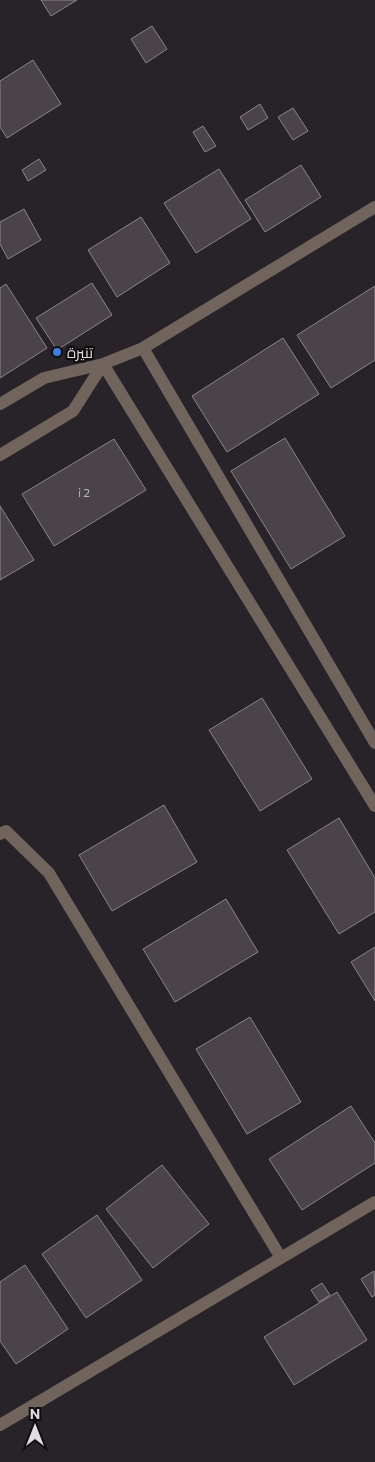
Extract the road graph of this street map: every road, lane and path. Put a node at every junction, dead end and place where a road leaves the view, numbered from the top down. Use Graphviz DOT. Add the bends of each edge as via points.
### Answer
graph roads {
  1 [pos="375,207"];
  2 [pos="143,348"];
  3 [pos="103,364"];
  4 [pos="0,404"];
  5 [pos="0,455"];
  6 [pos="375,743"];
  7 [pos="375,806"];
  8 [pos="0,834"];
  9 [pos="375,1202"];
  10 [pos="281,1258"];
  11 [pos="0,1425"];
  1 -- 2 [label="street"];
  2 -- 3 [label="street"];
  2 -- 6 [label="street"];
  3 -- 4 [label="street" via="44,378"];
  3 -- 5 [label="street" via="74,411"];
  3 -- 7 [label="street"];
  8 -- 10 [label="street" via="6,831 49,873"];
  9 -- 10 [label="street"];
  10 -- 11 [label="street"];
}
